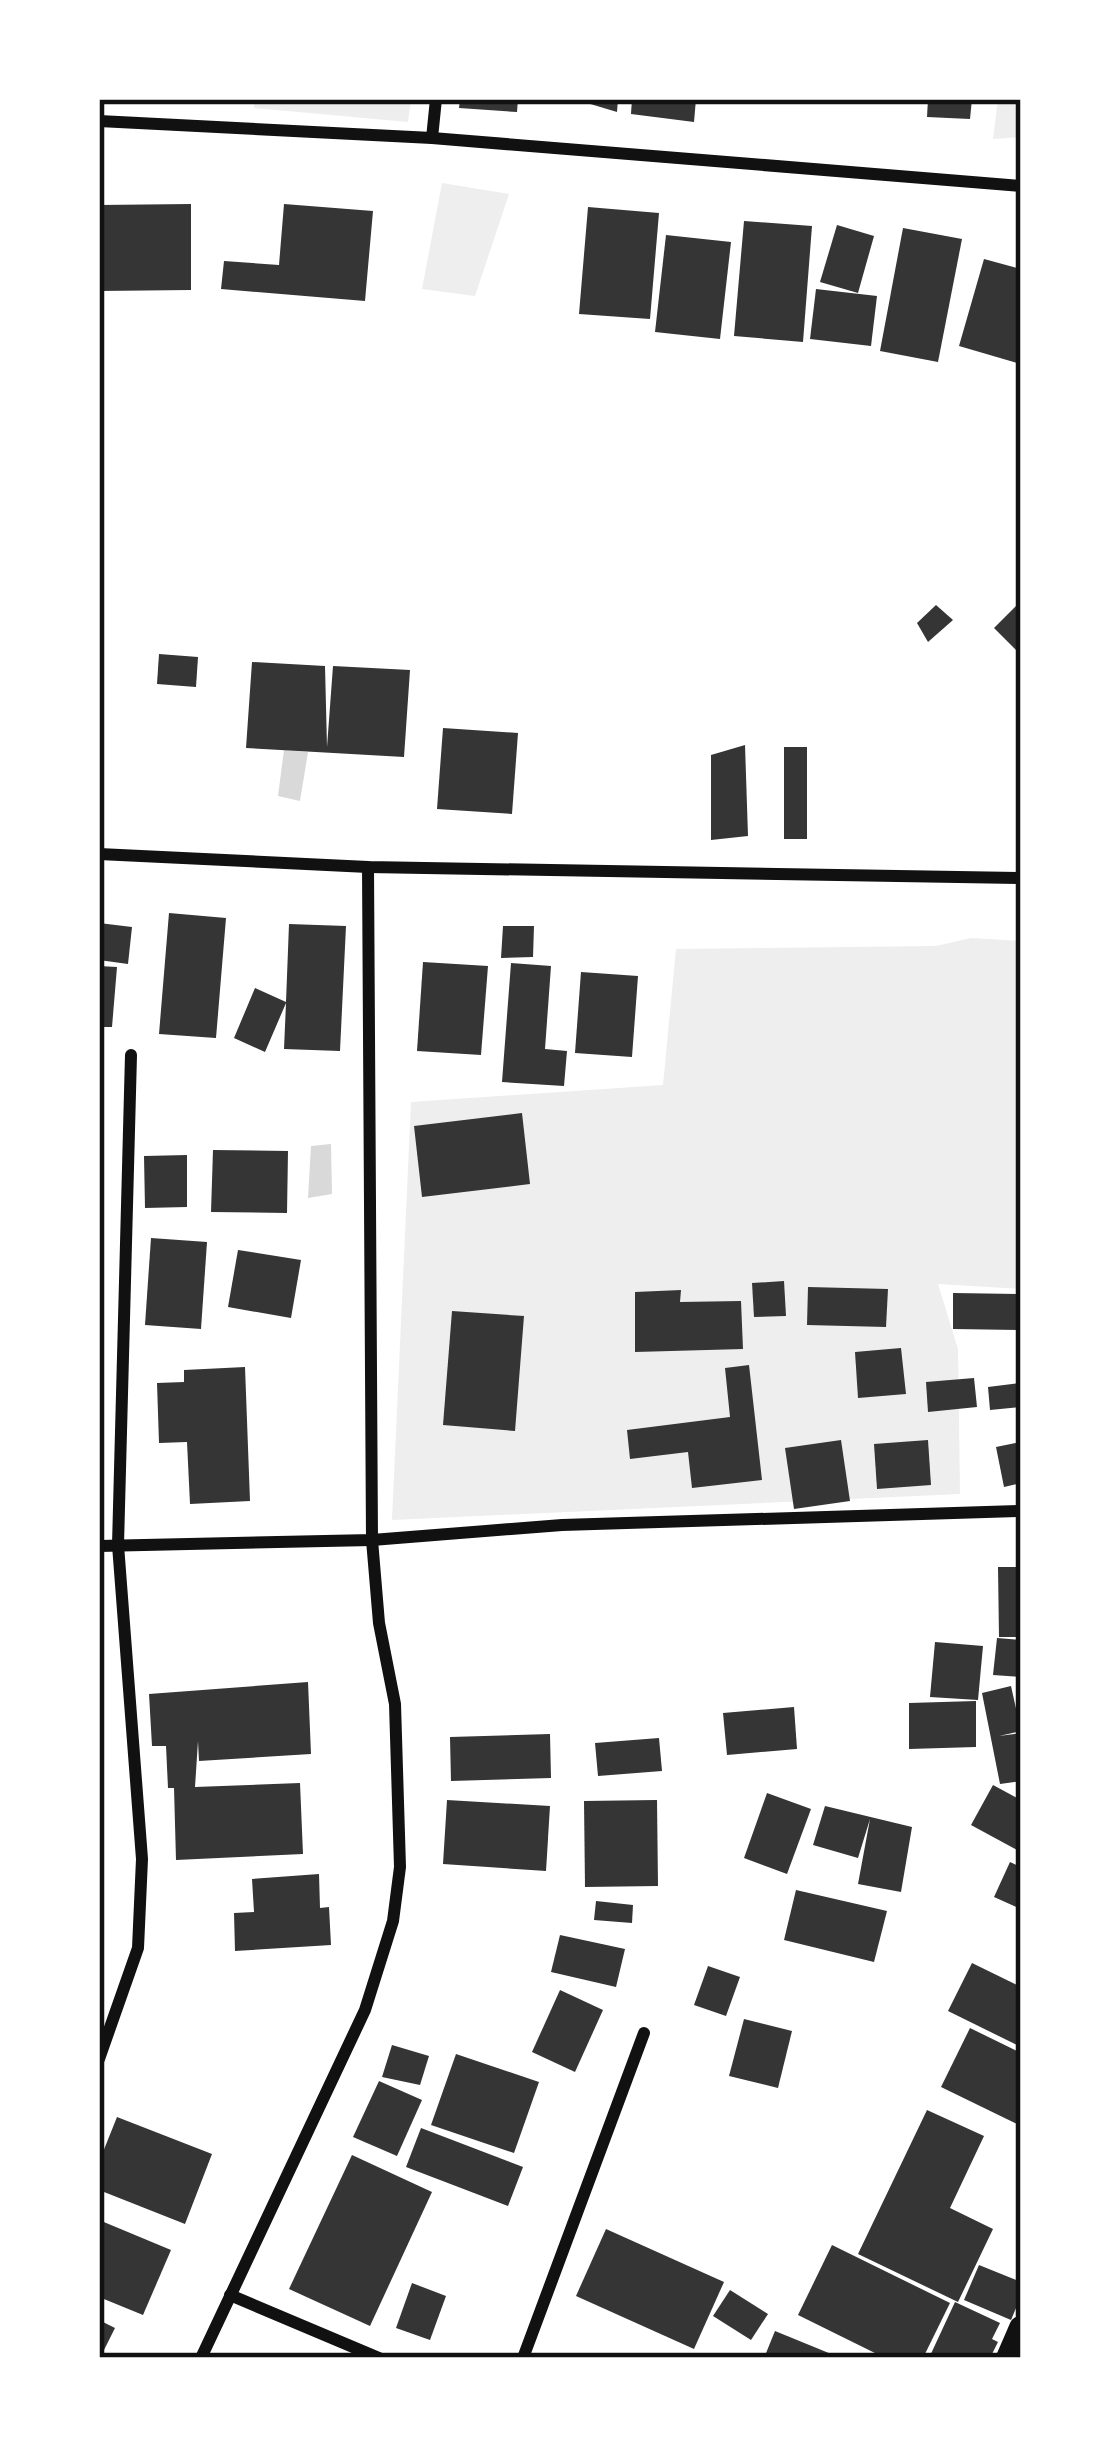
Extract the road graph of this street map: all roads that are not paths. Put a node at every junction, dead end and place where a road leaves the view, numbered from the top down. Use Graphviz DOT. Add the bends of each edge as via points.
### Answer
graph roads {
  1 [pos="436,99"];
  2 [pos="99,121"];
  3 [pos="432,138"];
  4 [pos="1021,186"];
  5 [pos="99,854"];
  6 [pos="368,867"];
  7 [pos="1021,878"];
  8 [pos="130,1055"];
  9 [pos="1021,1511"];
  10 [pos="372,1540"];
  11 [pos="118,1545"];
  12 [pos="99,1546"];
  13 [pos="644,2033"];
  14 [pos="99,2059"];
  15 [pos="230,2295"];
  16 [pos="1021,2328"];
  17 [pos="201,2358"];
  18 [pos="379,2358"];
  19 [pos="523,2358"];
  20 [pos="1008,2358"];
  1 -- 3 [label="street"];
  2 -- 3 [label="street"];
  3 -- 4 [label="street"];
  5 -- 6 [label="street"];
  6 -- 7 [label="street"];
  6 -- 10 [label="street"];
  8 -- 11 [label="street"];
  9 -- 10 [label="street" via="562,1525"];
  10 -- 11 [label="street"];
  10 -- 15 [label="street" via="395,1704 400,1867 393,1922 365,2010"];
  11 -- 12 [label="street"];
  11 -- 14 [label="street" via="142,1859 138,1948"];
  13 -- 19 [label="street"];
  15 -- 17 [label="street"];
  15 -- 18 [label="street"];
  16 -- 20 [label="main road"];
}
